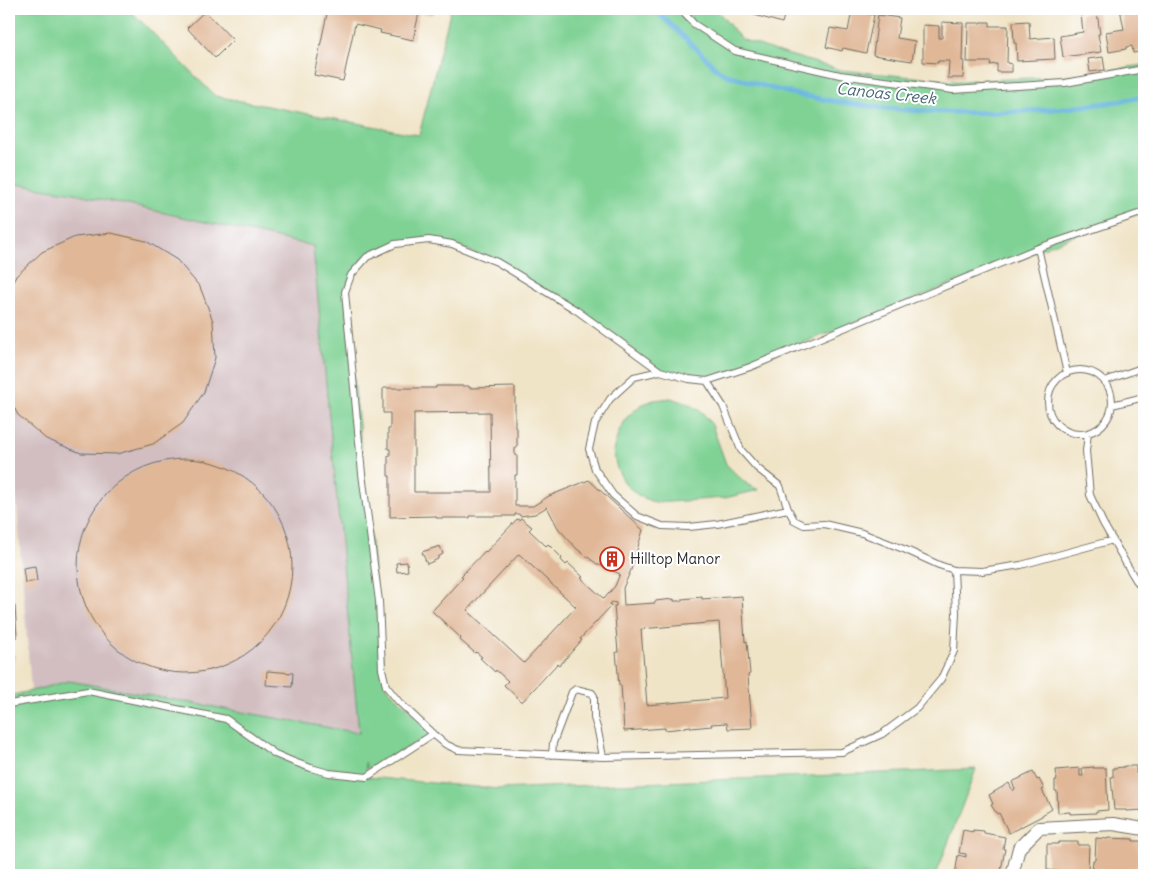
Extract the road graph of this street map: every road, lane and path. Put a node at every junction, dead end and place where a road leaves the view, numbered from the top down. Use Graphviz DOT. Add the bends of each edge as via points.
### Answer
graph roads {
  1 [pos="680,9"];
  2 [pos="1144,69"];
  3 [pos="1144,212"];
  4 [pos="1038,248"];
  5 [pos="1144,367"];
  6 [pos="660,371"];
  7 [pos="1067,373"];
  8 [pos="707,381"];
  9 [pos="1105,381"];
  10 [pos="1144,397"];
  11 [pos="1112,405"];
  12 [pos="1088,433"];
  13 [pos="788,509"];
  14 [pos="1113,540"];
  15 [pos="954,570"];
  16 [pos="1144,590"];
  17 [pos="9,704"];
  18 [pos="433,734"];
  19 [pos="552,755"];
  20 [pos="603,757"];
  21 [pos="1144,829"];
  22 [pos="1013,875"];
  1 -- 2 [label="lane" via="694,24 735,51 840,75 906,84 953,90 1065,84"];
  3 -- 4 [label="lane"];
  4 -- 7 [label="lane"];
  4 -- 8 [label="lane" via="750,367"];
  5 -- 9 [label="lane"];
  6 -- 8 [label="lane"];
  6 -- 13 [label="lane" via="634,378 610,398 595,423 589,449 595,469 613,495 637,516 662,526 717,524"];
  6 -- 18 [label="lane" via="576,310 497,262 452,244 428,240 395,244 367,258 351,275 345,292 362,474 379,601 382,668 386,686"];
  7 -- 9 [label="lane" via="1088,371"];
  7 -- 12 [label="lane" via="1053,385 1049,408 1063,429"];
  8 -- 13 [label="lane" via="723,406 741,450 780,486"];
  9 -- 11 [label="lane" via="1112,396"];
  10 -- 11 [label="lane"];
  11 -- 12 [label="lane" via="1102,425"];
  12 -- 14 [label="lane" via="1086,451 1090,495"];
  13 -- 15 [label="lane" via="794,520 804,525 824,524 862,533"];
  14 -- 15 [label="lane" via="1021,564 982,571"];
  14 -- 16 [label="lane"];
  15 -- 20 [label="lane" via="954,651 941,679 917,708 882,734 842,752"];
  17 -- 18 [label="lane" via="88,690 226,719 281,757 329,773 367,777"];
  18 -- 19 [label="lane" via="458,750"];
  19 -- 20 [label="lane"];
  19 -- 20 [label="lane" via="553,743 572,692 576,689 594,696 594,718"];
  21 -- 22 [label="street" via="1113,824 1039,828 1019,848"];
}
